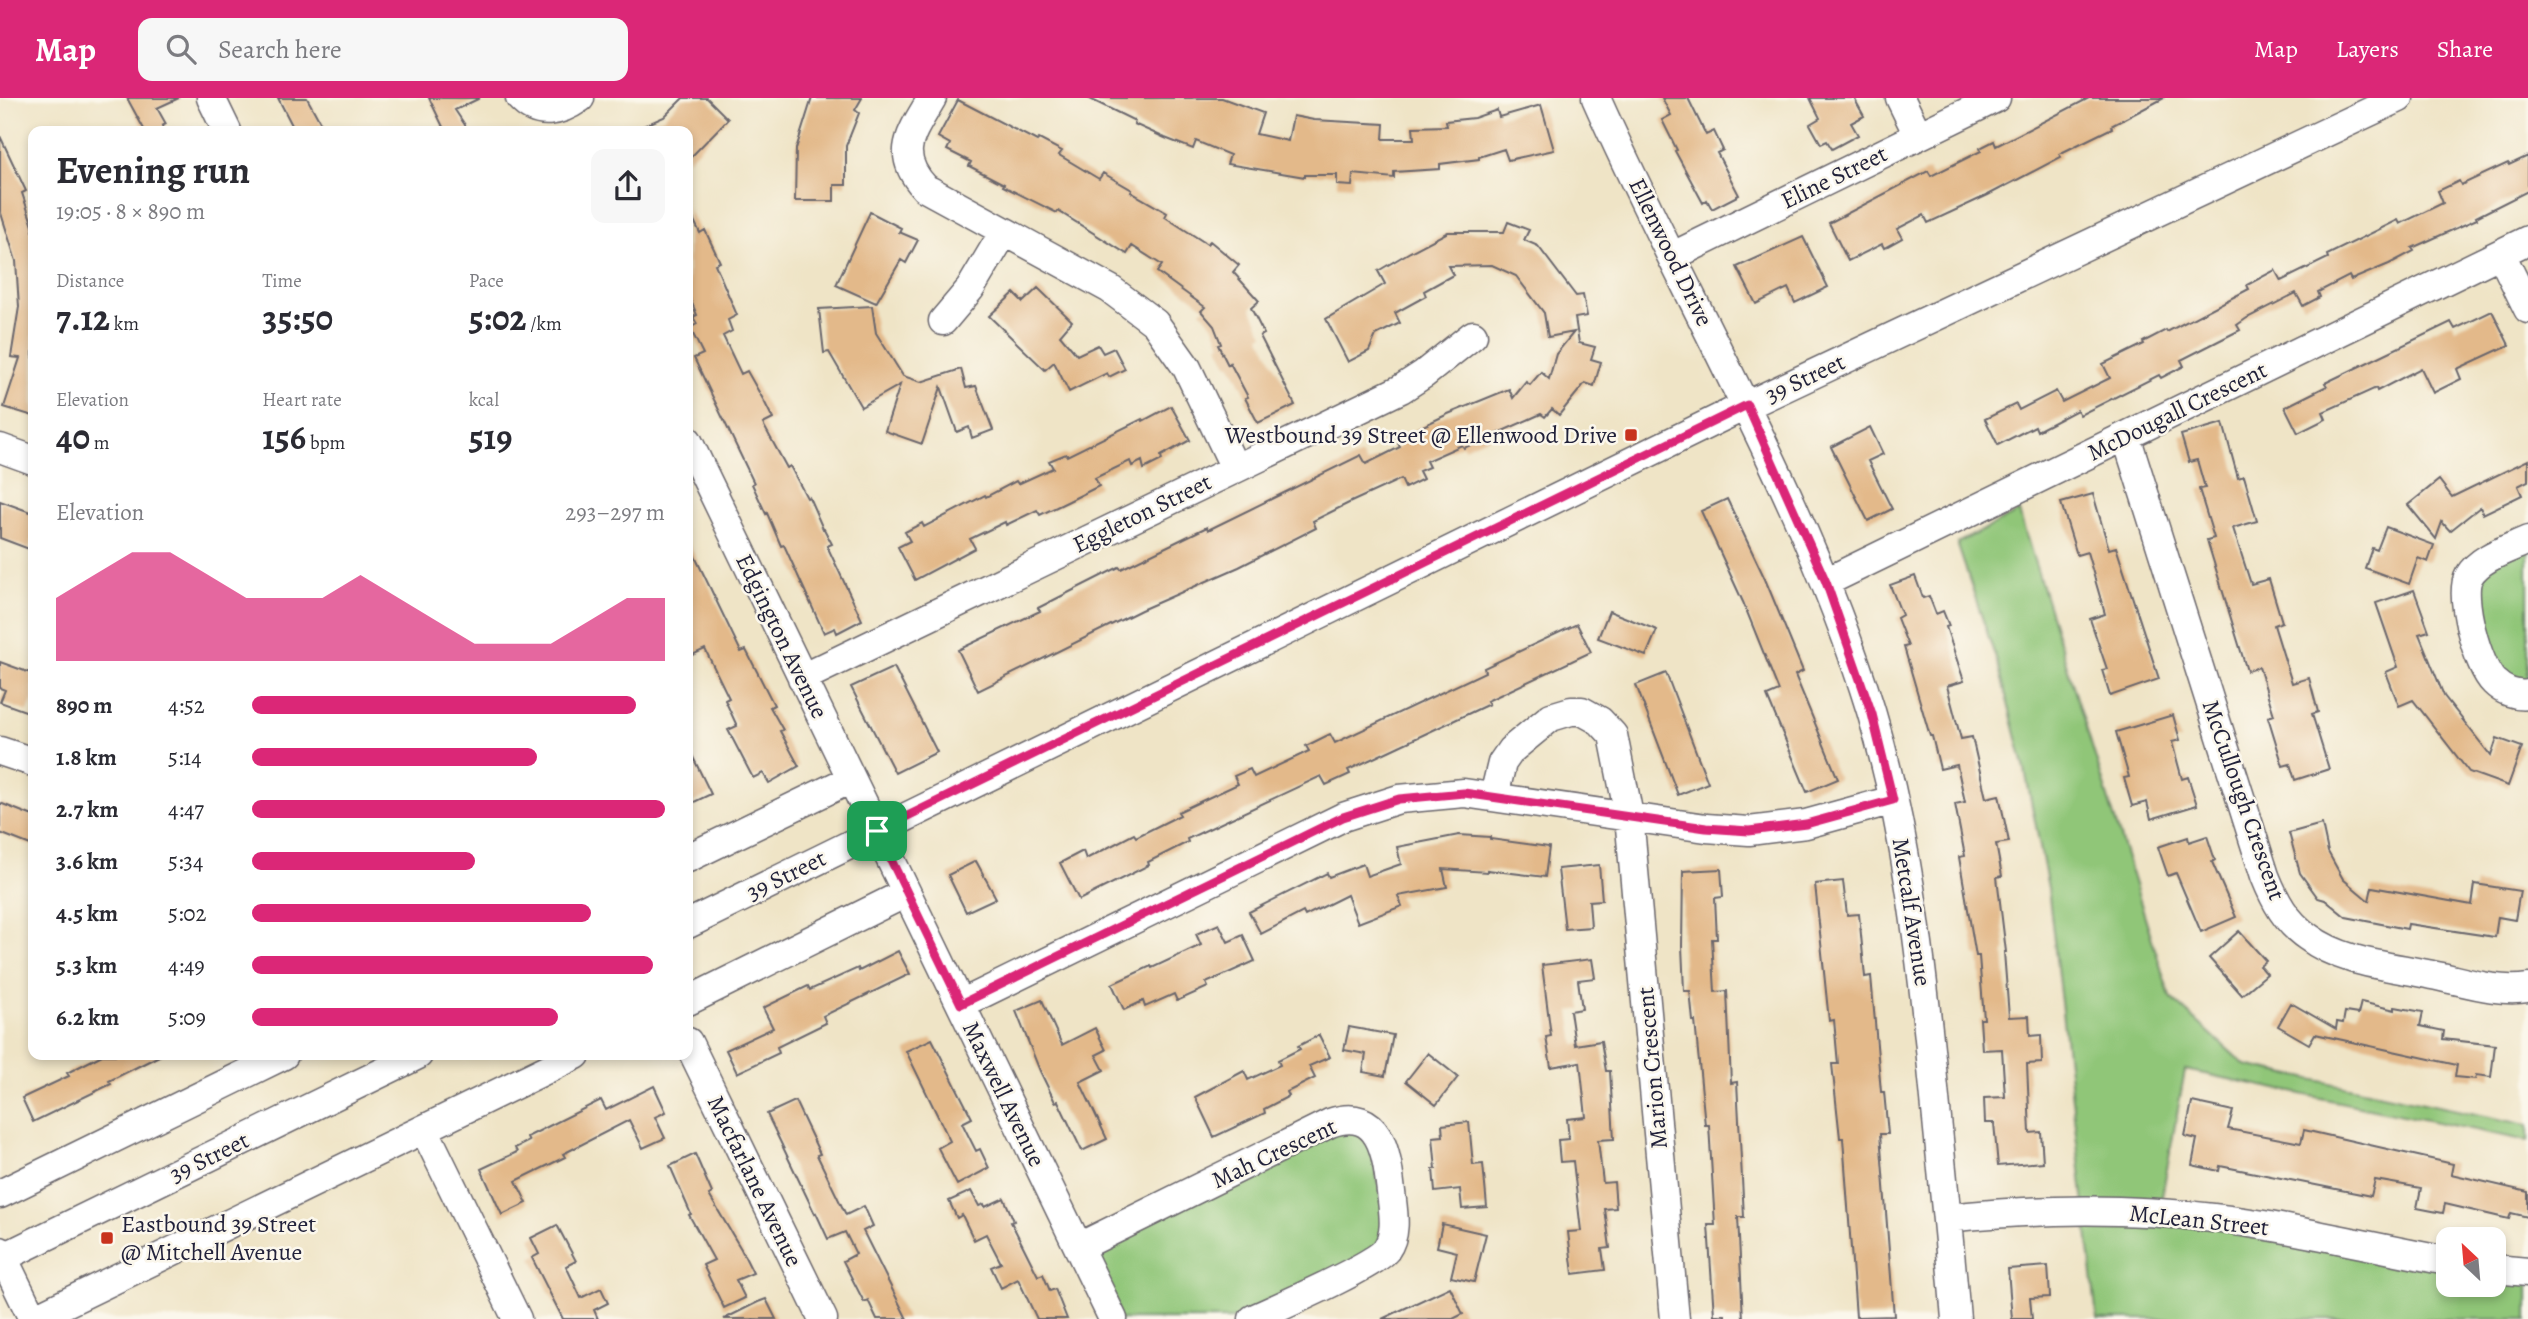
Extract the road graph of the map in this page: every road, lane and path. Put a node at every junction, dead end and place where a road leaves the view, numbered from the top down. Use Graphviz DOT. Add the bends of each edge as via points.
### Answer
graph roads {
  1 [pos="211,98"];
  2 [pos="520,98"];
  3 [pos="580,98"];
  4 [pos="932,98"];
  5 [pos="1597,98"];
  6 [pos="1900,98"];
  7 [pos="1996,98"];
  8 [pos="2399,98"];
  9 [pos="225,126"];
  10 [pos="1918,135"];
  11 [pos="1004,232"];
  12 [pos="2528,240"];
  13 [pos="2501,254"];
  14 [pos="1672,256"];
  15 [pos="2528,309"];
  16 [pos="943,321"];
  17 [pos="1473,335"];
  18 [pos="1747,405"];
  19 [pos="2126,436"];
  20 [pos="0,449"];
  21 [pos="693,451"];
  22 [pos="28,458"];
  23 [pos="1235,468"];
  24 [pos="2528,540"];
  25 [pos="1826,582"];
  26 [pos="802,678"];
  27 [pos="2528,694"];
  28 [pos="0,751"];
  29 [pos="28,760"];
  30 [pos="851,779"];
  31 [pos="1494,796"];
  32 [pos="1893,800"];
  33 [pos="1629,817"];
  34 [pos="877,831"];
  35 [pos="693,856"];
  36 [pos="906,893"];
  37 [pos="693,921"];
  38 [pos="2528,988"];
  39 [pos="693,999"];
  40 [pos="961,1004"];
  41 [pos="693,1052"];
  42 [pos="274,1060"];
  43 [pos="408,1060"];
  44 [pos="566,1060"];
  45 [pos="424,1129"];
  46 [pos="0,1194"];
  47 [pos="1947,1218"];
  48 [pos="1079,1247"];
  49 [pos="1,1256"];
  50 [pos="2436,1259"];
  51 [pos="2506,1270"];
  52 [pos="2528,1272"];
  53 [pos="33,1319"];
  54 [pos="517,1319"];
  55 [pos="822,1319"];
  56 [pos="1114,1319"];
  57 [pos="1253,1319"];
  58 [pos="1675,1319"];
  59 [pos="1956,1319"];
  1 -- 9 [label="street"];
  2 -- 3 [label="street" via="546,112"];
  4 -- 11 [label="street" via="910,138 910,168 925,188"];
  5 -- 14 [label="street, Ellenwood Drive"];
  6 -- 10 [label="street"];
  7 -- 10 [label="street, Eline Street"];
  8 -- 18 [label="street, 39 Street"];
  10 -- 14 [label="street, Eline Street"];
  11 -- 16 [label="street" via="971,289"];
  11 -- 23 [label="street" via="1111,289 1155,323 1187,368"];
  12 -- 13 [label="street, McDougall Crescent"];
  13 -- 15 [label="street"];
  13 -- 19 [label="street, McDougall Crescent"];
  14 -- 18 [label="street, Ellenwood Drive"];
  17 -- 23 [label="street, Eggleton Street" via="1401,389"];
  18 -- 25 [label="street, Metcalf Avenue"];
  18 -- 34 [label="street, 39 Street"];
  19 -- 25 [label="street, McDougall Crescent"];
  19 -- 38 [label="street, McCullough Crescent" via="2265,876 2285,915 2322,946 2355,959 2493,988"];
  20 -- 22 [label="street"];
  21 -- 26 [label="street, Edgington Avenue"];
  23 -- 26 [label="street, Eggleton Street"];
  24 -- 27 [label="street" via="2474,569 2464,589 2487,674 2513,694"];
  25 -- 32 [label="street, Metcalf Avenue" via="1872,714"];
  26 -- 30 [label="street, Edgington Avenue"];
  28 -- 29 [label="street"];
  30 -- 34 [label="street, Edgington Avenue"];
  30 -- 35 [label="street"];
  31 -- 33 [label="street"];
  31 -- 33 [label="street, Marion Crescent" via="1502,763 1511,750 1550,717 1582,711 1614,735"];
  31 -- 40 [label="street" via="1418,795 1363,809"];
  32 -- 33 [label="street" via="1806,824 1749,831"];
  32 -- 47 [label="street, Metcalf Avenue" via="1920,949"];
  33 -- 58 [label="street, Marion Crescent"];
  34 -- 36 [label="street, Maxwell Avenue"];
  34 -- 37 [label="street, 39 Street"];
  36 -- 39 [label="street"];
  36 -- 40 [label="street, Maxwell Avenue"];
  40 -- 48 [label="street, Maxwell Avenue"];
  41 -- 55 [label="street, Macfarlane Avenue"];
  42 -- 46 [label="street"];
  43 -- 49 [label="street, 39 Street"];
  44 -- 45 [label="street"];
  45 -- 53 [label="street"];
  45 -- 54 [label="street"];
  47 -- 50 [label="street, McLean Street" via="2071,1210 2188,1215"];
  47 -- 59 [label="street, Metcalf Avenue"];
  48 -- 56 [label="street, Maxwell Avenue"];
  48 -- 57 [label="street, Mah Crescent" via="1330,1123 1341,1119 1365,1124 1386,1152 1394,1219 1387,1248 1369,1262"];
  49 -- 53 [label="street"];
  51 -- 52 [label="street"];
}
